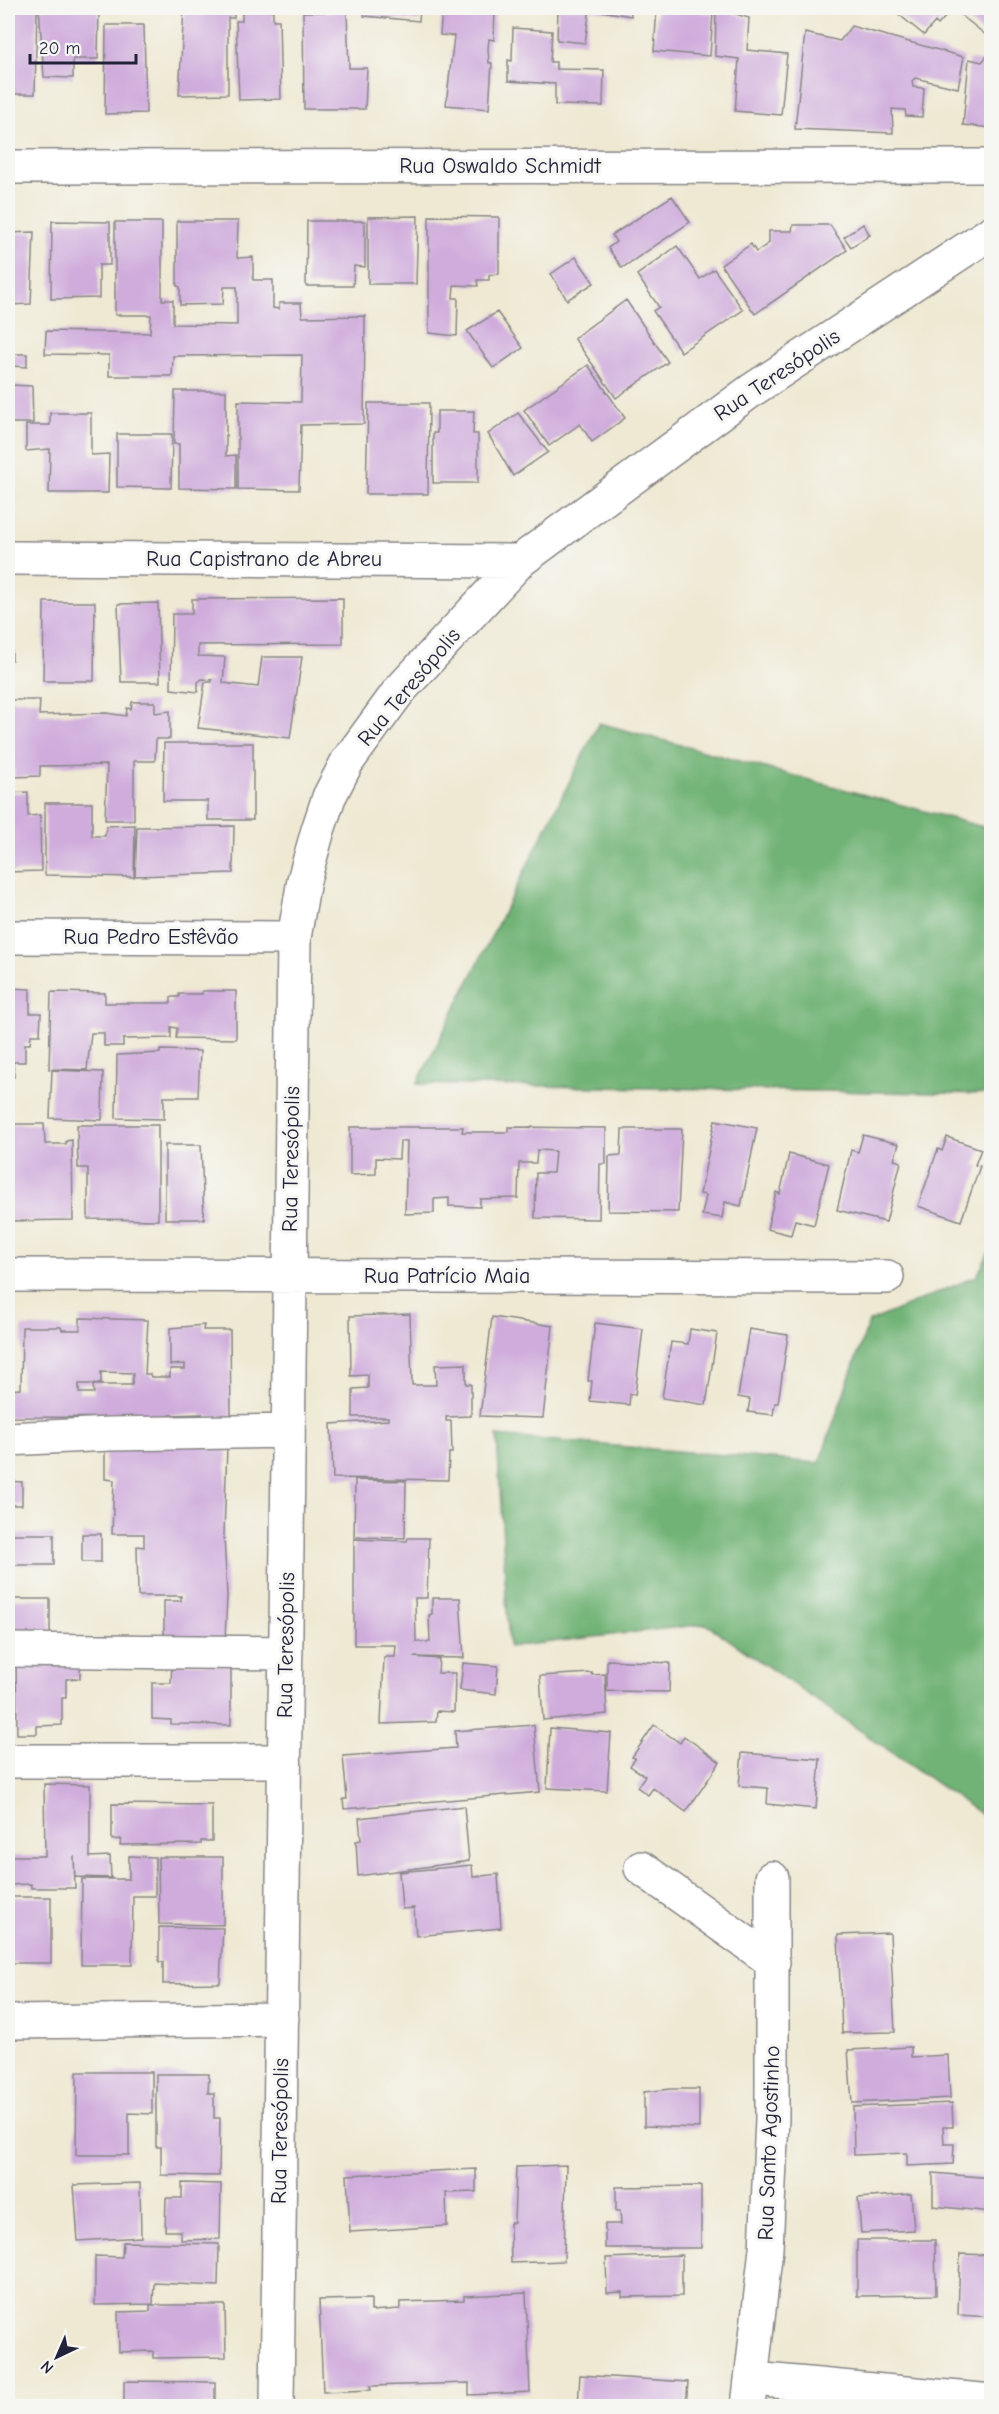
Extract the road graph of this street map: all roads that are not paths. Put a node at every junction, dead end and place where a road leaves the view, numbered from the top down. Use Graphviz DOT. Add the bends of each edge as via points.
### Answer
graph roads {
  1 [pos="992,166"];
  2 [pos="8,167"];
  3 [pos="992,232"];
  4 [pos="8,558"];
  5 [pos="520,561"];
  6 [pos="8,937"];
  7 [pos="294,938"];
  8 [pos="8,1275"];
  9 [pos="290,1276"];
  10 [pos="887,1277"];
  11 [pos="288,1431"];
  12 [pos="8,1439"];
  13 [pos="8,1650"];
  14 [pos="286,1653"];
  15 [pos="8,1761"];
  16 [pos="284,1761"];
  17 [pos="641,1868"];
  18 [pos="772,1878"];
  19 [pos="773,1962"];
  20 [pos="282,2019"];
  21 [pos="8,2022"];
  22 [pos="751,2393"];
  23 [pos="992,2401"];
  24 [pos="277,2406"];
  1 -- 2 [label="street, Rua Oswaldo Schmidt"];
  3 -- 5 [label="street, Rua Teresópolis" via="752,390"];
  4 -- 5 [label="street, Rua Capistrano de Abreu"];
  5 -- 7 [label="street, Rua Teresópolis" via="399,691 347,762 318,830"];
  6 -- 7 [label="street, Rua Pedro Estêvão"];
  7 -- 9 [label="street, Rua Teresópolis"];
  8 -- 9 [label="street, Rua Patrício Maia"];
  9 -- 10 [label="street, Rua Patrício Maia"];
  9 -- 11 [label="street, Rua Teresópolis"];
  11 -- 12 [label="street"];
  11 -- 14 [label="street, Rua Teresópolis"];
  13 -- 14 [label="street"];
  14 -- 16 [label="street, Rua Teresópolis"];
  15 -- 16 [label="street"];
  16 -- 20 [label="street, Rua Teresópolis"];
  17 -- 19 [label="street"];
  18 -- 19 [label="street, Rua Santo Agostinho"];
  19 -- 22 [label="street, Rua Santo Agostinho" via="766,2249"];
  20 -- 21 [label="street"];
  20 -- 24 [label="street, Rua Teresópolis"];
  22 -- 23 [label="street"];
}
